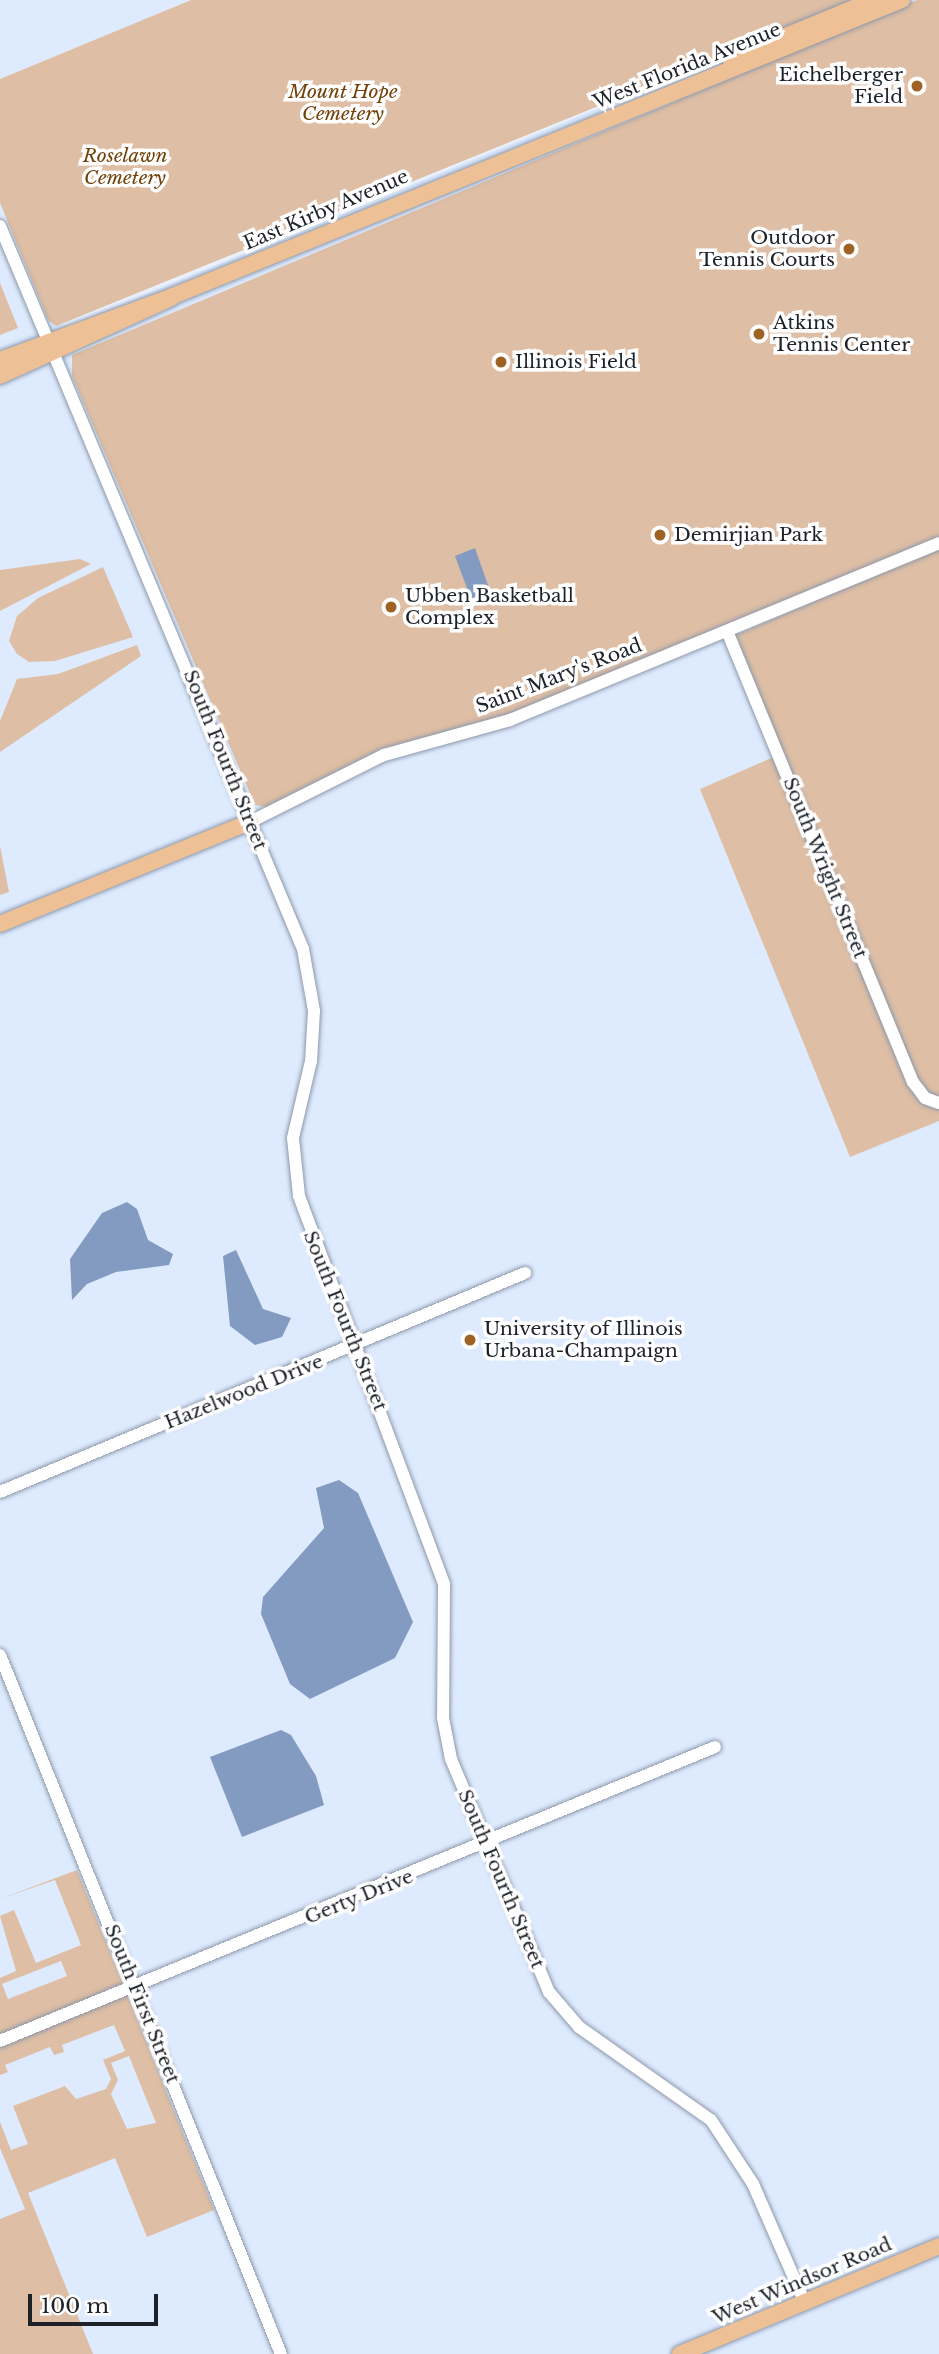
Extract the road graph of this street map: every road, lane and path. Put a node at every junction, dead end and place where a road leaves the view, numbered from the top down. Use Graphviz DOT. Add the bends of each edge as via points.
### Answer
graph roads {
  1 [pos="873,0"];
  2 [pos="902,0"];
  3 [pos="524,151"];
  4 [pos="0,226"];
  5 [pos="52,347"];
  6 [pos="0,360"];
  7 [pos="0,376"];
  8 [pos="939,543"];
  9 [pos="727,631"];
  10 [pos="250,822"];
  11 [pos="0,924"];
  12 [pos="934,1102"];
  13 [pos="525,1273"];
  14 [pos="355,1347"];
  15 [pos="0,1492"];
  16 [pos="0,1655"];
  17 [pos="715,1747"];
  18 [pos="486,1846"];
  19 [pos="136,1987"];
  20 [pos="0,2040"];
  21 [pos="939,2246"];
  22 [pos="805,2303"];
  23 [pos="281,2354"];
  24 [pos="680,2354"];
  1 -- 3 [label="main road, West Florida Avenue"];
  2 -- 3 [label="main road, West Florida Avenue"];
  3 -- 5 [label="main road, East Kirby Avenue"];
  4 -- 5 [label="street, South Fourth Street"];
  5 -- 6 [label="main road, East Kirby Avenue"];
  5 -- 7 [label="main road, East Kirby Avenue"];
  5 -- 10 [label="street, South Fourth Street"];
  8 -- 9 [label="street, Saint Mary's Road"];
  9 -- 10 [label="street, Saint Mary's Road" via="510,720 384,755"];
  9 -- 12 [label="street, South Wright Street" via="913,1082"];
  10 -- 11 [label="main road, Saint Mary's Road"];
  10 -- 14 [label="street, South Fourth Street" via="309,974 311,1061 293,1138 299,1196"];
  13 -- 14 [label="street, Hazelwood Drive"];
  14 -- 15 [label="street, Hazelwood Drive"];
  14 -- 18 [label="street, South Fourth Street" via="444,1584 443,1718 451,1759"];
  16 -- 19 [label="street, South First Street"];
  17 -- 18 [label="street, Gerty Drive"];
  18 -- 19 [label="street, Gerty Drive"];
  18 -- 22 [label="street, South Fourth Street" via="549,1992 579,2027 711,2120 753,2184"];
  19 -- 20 [label="street, Gerty Drive"];
  19 -- 23 [label="street, South First Street"];
  21 -- 22 [label="main road, West Windsor Road"];
  22 -- 24 [label="main road, West Windsor Road"];
}
